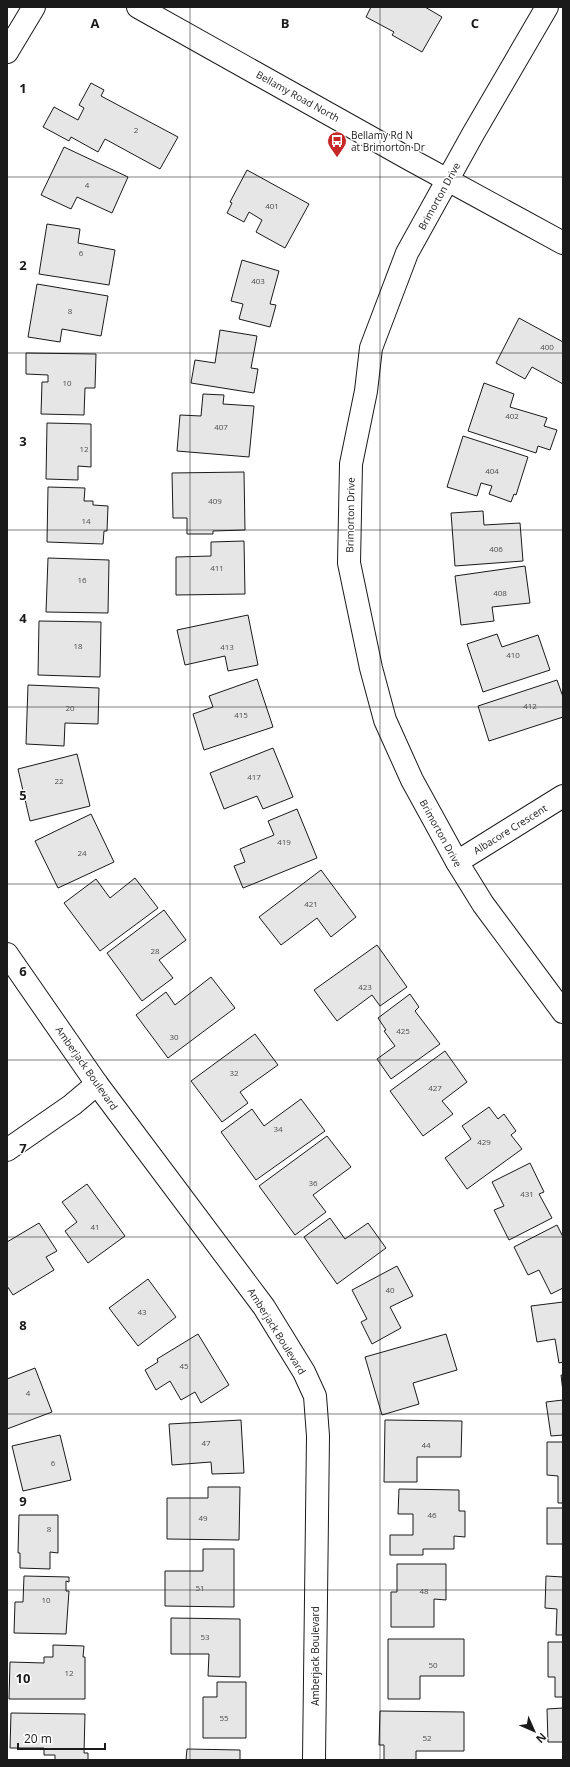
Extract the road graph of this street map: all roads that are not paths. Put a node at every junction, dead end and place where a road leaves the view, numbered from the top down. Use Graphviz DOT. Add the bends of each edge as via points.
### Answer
graph roads {
  1 [pos="34,7"];
  2 [pos="138,7"];
  3 [pos="546,7"];
  4 [pos="7,52"];
  5 [pos="448,180"];
  6 [pos="563,243"];
  7 [pos="563,796"];
  8 [pos="457,862"];
  9 [pos="7,954"];
  10 [pos="563,1012"];
  11 [pos="97,1084"];
  12 [pos="7,1150"];
  13 [pos="314,1760"];
  1 -- 4 [label="street"];
  2 -- 5 [label="street, Bellamy Road North"];
  3 -- 5 [label="street, Brimorton Drive"];
  5 -- 6 [label="street, Bellamy Road North"];
  5 -- 8 [label="street, Brimorton Drive" via="407,253 371,348 366,391 351,464 348,563 385,720 412,780"];
  7 -- 8 [label="street, Albacore Crescent"];
  8 -- 10 [label="street, Brimorton Drive" via="482,904"];
  9 -- 11 [label="street, Amberjack Boulevard"];
  11 -- 12 [label="street" via="72,1105"];
  11 -- 13 [label="street, Amberjack Boulevard" via="264,1307 304,1372 315,1396 318,1436"];
}
